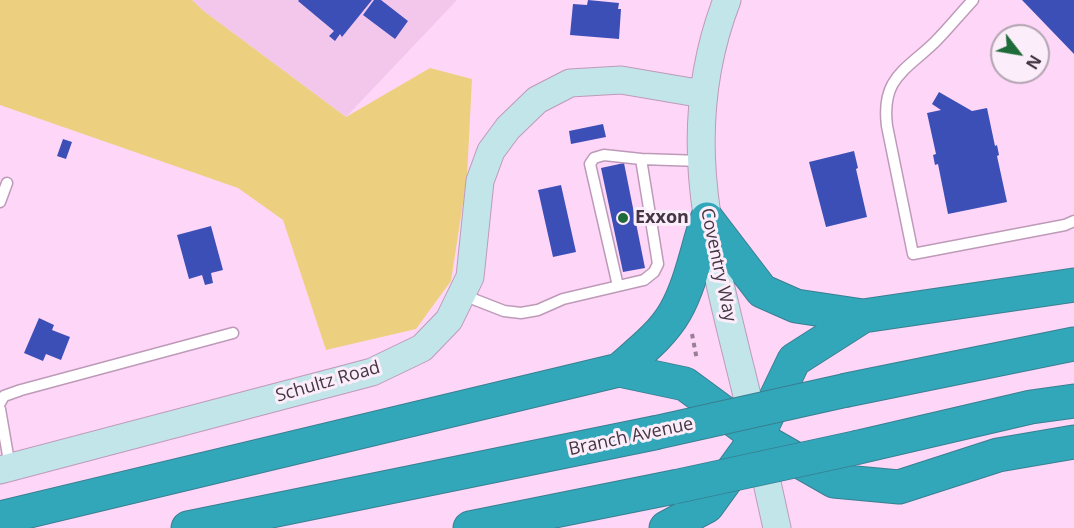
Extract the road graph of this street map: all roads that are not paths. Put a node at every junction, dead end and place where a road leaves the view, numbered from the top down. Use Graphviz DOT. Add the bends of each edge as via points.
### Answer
graph roads {
  1 [pos="727,0"];
  2 [pos="973,0"];
  3 [pos="703,94"];
  4 [pos="641,159"];
  5 [pos="701,161"];
  6 [pos="7,183"];
  7 [pos="0,202"];
  8 [pos="707,219"];
  9 [pos="1074,221"];
  10 [pos="1074,285"];
  11 [pos="618,286"];
  12 [pos="462,294"];
  13 [pos="863,316"];
  14 [pos="233,333"];
  15 [pos="1074,344"];
  16 [pos="619,370"];
  17 [pos="1074,401"];
  18 [pos="0,403"];
  19 [pos="0,409"];
  20 [pos="757,437"];
  21 [pos="1074,442"];
  22 [pos="5,469"];
  23 [pos="0,518"];
  24 [pos="188,528"];
  25 [pos="470,528"];
  26 [pos="666,528"];
  27 [pos="777,528"];
  1 -- 3 [label="street, Coventry Way" via="712,44"];
  2 -- 9 [label="lane" via="891,84 886,98 886,126 913,254"];
  3 -- 5 [label="street, Coventry Way"];
  3 -- 12 [label="street, Schultz Road" via="621,80 570,83 537,100 507,128 491,151 480,180 470,277"];
  4 -- 5 [label="lane"];
  4 -- 11 [label="lane" via="658,264 644,280"];
  4 -- 11 [label="lane" via="604,154 590,164"];
  5 -- 8 [label="street, Coventry Way"];
  6 -- 7 [label="lane"];
  8 -- 13 [label="highway" via="762,291 795,306"];
  8 -- 16 [label="highway" via="675,312"];
  8 -- 20 [label="street, Coventry Way"];
  10 -- 13 [label="highway"];
  11 -- 12 [label="lane" via="521,313 504,311"];
  12 -- 22 [label="street, Schultz Road" via="450,320 422,348 372,372"];
  13 -- 20 [label="highway" via="794,360"];
  14 -- 18 [label="lane" via="21,390 4,396"];
  15 -- 24 [label="highway, Branch Avenue, bridge"];
  16 -- 20 [label="highway" via="685,384"];
  16 -- 23 [label="highway"];
  17 -- 25 [label="highway, bridge"];
  19 -- 22 [label="lane"];
  20 -- 21 [label="highway" via="834,481 900,488 998,455"];
  20 -- 26 [label="highway" via="707,506"];
  20 -- 27 [label="street, Coventry Way"];
}
